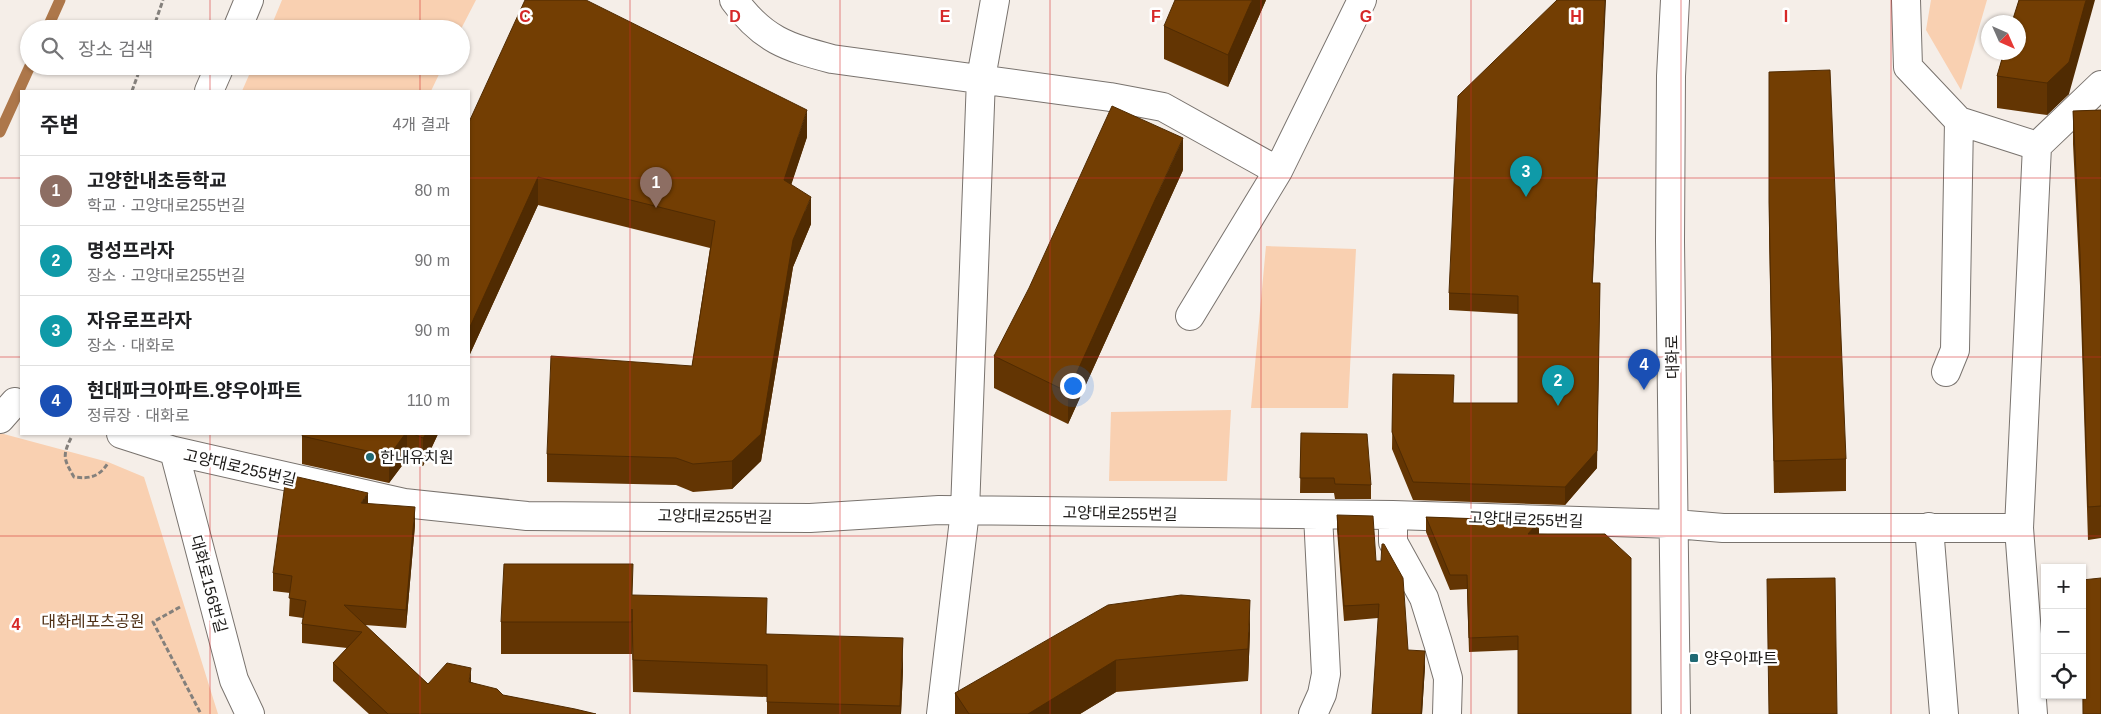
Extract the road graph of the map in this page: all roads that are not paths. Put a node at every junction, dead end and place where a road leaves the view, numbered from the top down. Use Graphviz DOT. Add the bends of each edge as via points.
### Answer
graph roads {
  1 [pos="250,0"];
  2 [pos="734,0"];
  3 [pos="995,0"];
  4 [pos="1362,0"];
  5 [pos="1675,0"];
  6 [pos="1906,0"];
  7 [pos="241,20"];
  8 [pos="216,75"];
  9 [pos="981,78"];
  10 [pos="2101,86"];
  11 [pos="209,90"];
  12 [pos="1958,122"];
  13 [pos="2037,146"];
  14 [pos="1278,172"];
  15 [pos="1190,316"];
  16 [pos="1946,372"];
  17 [pos="116,444"];
  18 [pos="174,451"];
  19 [pos="965,511"];
  20 [pos="1318,515"];
  21 [pos="1393,515"];
  22 [pos="1674,524"];
  23 [pos="1929,528"];
  24 [pos="2018,528"];
  25 [pos="250,714"];
  26 [pos="941,714"];
  27 [pos="1313,714"];
  28 [pos="1447,714"];
  29 [pos="1676,714"];
  30 [pos="1944,714"];
  31 [pos="2033,714"];
  1 -- 7 [label="street"];
  2 -- 9 [label="street" via="759,29 777,42 798,50 842,60"];
  3 -- 9 [label="street"];
  4 -- 14 [label="street"];
  5 -- 22 [label="street, 대화로" via="1670,173"];
  6 -- 12 [label="street" via="1908,66"];
  8 -- 11 [label="street"];
  9 -- 14 [label="street" via="1163,107"];
  9 -- 19 [label="street"];
  10 -- 13 [label="street"];
  12 -- 13 [label="street"];
  12 -- 16 [label="street" via="1955,350"];
  13 -- 24 [label="street"];
  14 -- 15 [label="street"];
  17 -- 18 [label="street, 고양대로255번길"];
  18 -- 19 [label="street, 고양대로255번길" via="404,503 527,516 810,518"];
  18 -- 25 [label="street, 대화로156번길" via="234,680"];
  19 -- 20 [label="street, 고양대로255번길"];
  19 -- 26 [label="street"];
  20 -- 21 [label="street, 고양대로255번길"];
  20 -- 27 [label="street" via="1326,674"];
  21 -- 22 [label="street, 고양대로255번길"];
  21 -- 28 [label="street" via="1394,542 1424,598 1441,652 1448,678"];
  22 -- 23 [label="street, 고양대로255번길" via="1723,528"];
  22 -- 29 [label="street, 대화로"];
  23 -- 24 [label="street, 고양대로255번길"];
  23 -- 30 [label="street"];
  24 -- 31 [label="street"];
}
